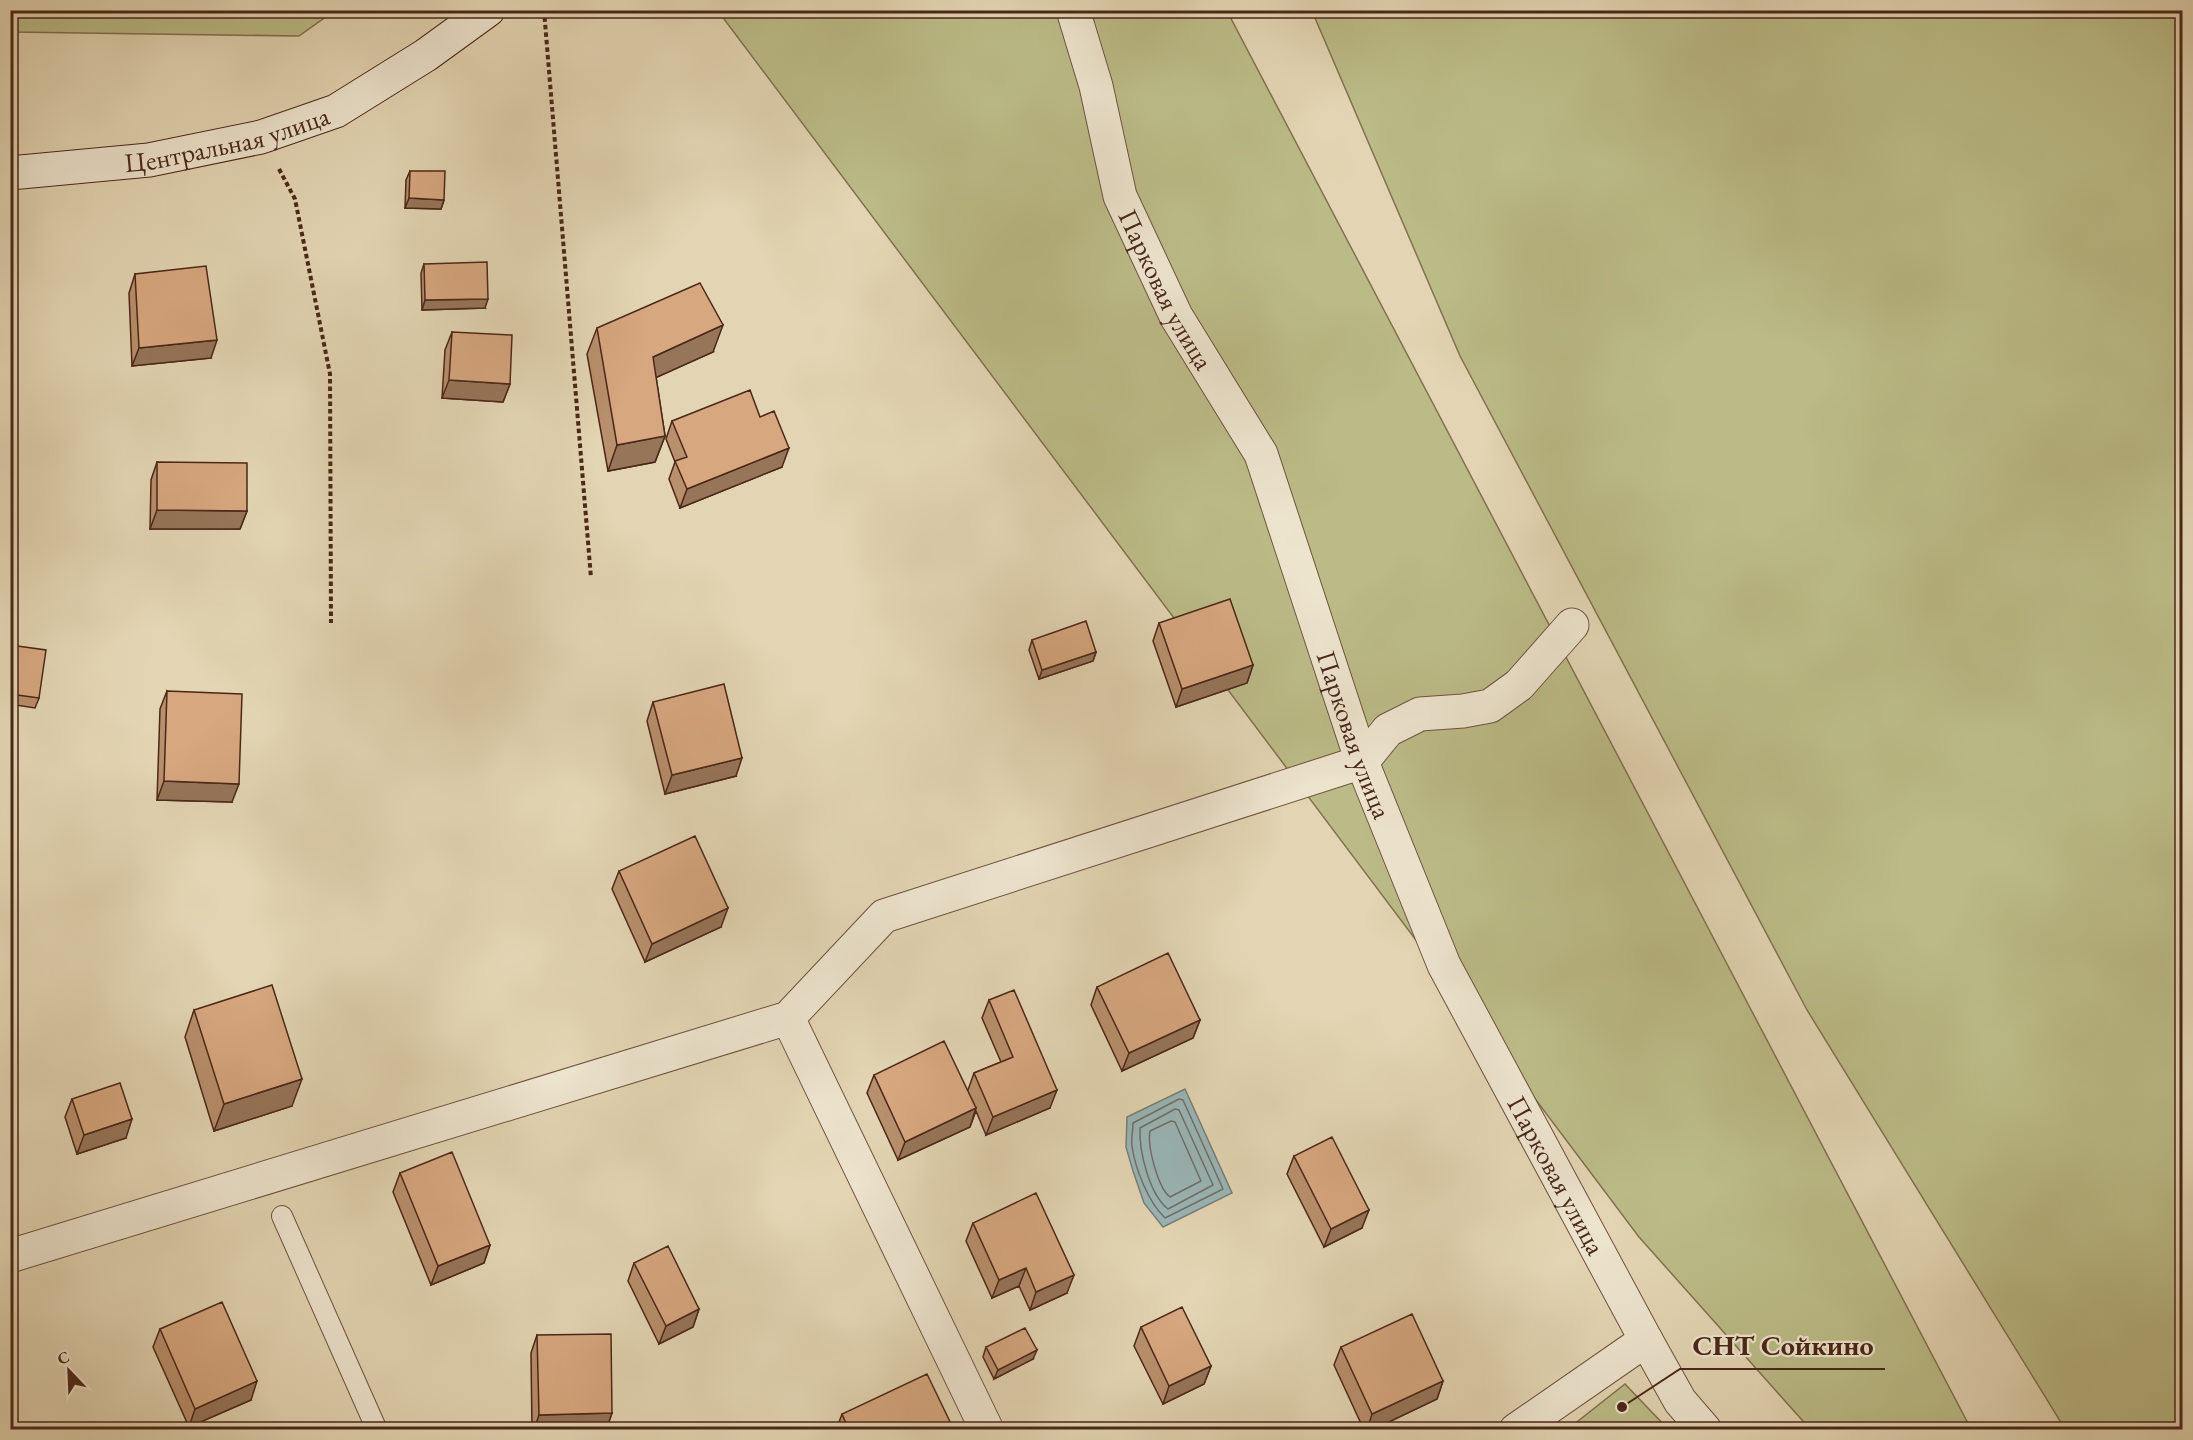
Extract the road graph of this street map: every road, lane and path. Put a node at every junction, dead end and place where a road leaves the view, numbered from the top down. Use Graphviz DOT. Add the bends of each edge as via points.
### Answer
graph roads {
  1 [pos="488,10"];
  2 [pos="544,10"];
  3 [pos="1073,10"];
  4 [pos="261,137"];
  5 [pos="10,173"];
  6 [pos="591,578"];
  7 [pos="331,623"];
  8 [pos="1572,625"];
  9 [pos="1362,762"];
  10 [pos="788,1018"];
  11 [pos="282,1216"];
  12 [pos="10,1256"];
  13 [pos="1646,1340"];
  14 [pos="377,1430"];
  15 [pos="987,1430"];
  16 [pos="1516,1430"];
  17 [pos="1705,1430"];
  1 -- 4 [label="street, Центральная улица" via="426,55 336,111"];
  2 -- 6 [label="path"];
  3 -- 9 [label="street, Парковая улица" via="1096,86 1120,196 1176,316 1261,454"];
  4 -- 5 [label="street, Центральная улица" via="149,160"];
  4 -- 7 [label="path" via="295,199 330,374"];
  8 -- 9 [label="street" via="1519,684 1490,706 1419,714 1388,730"];
  9 -- 10 [label="street" via="884,916"];
  9 -- 13 [label="street, Парковая улица" via="1444,965"];
  10 -- 12 [label="street"];
  10 -- 15 [label="street"];
  11 -- 14 [label="lane"];
  13 -- 16 [label="street"];
  13 -- 17 [label="street, Парковая улица" via="1680,1401"];
}
